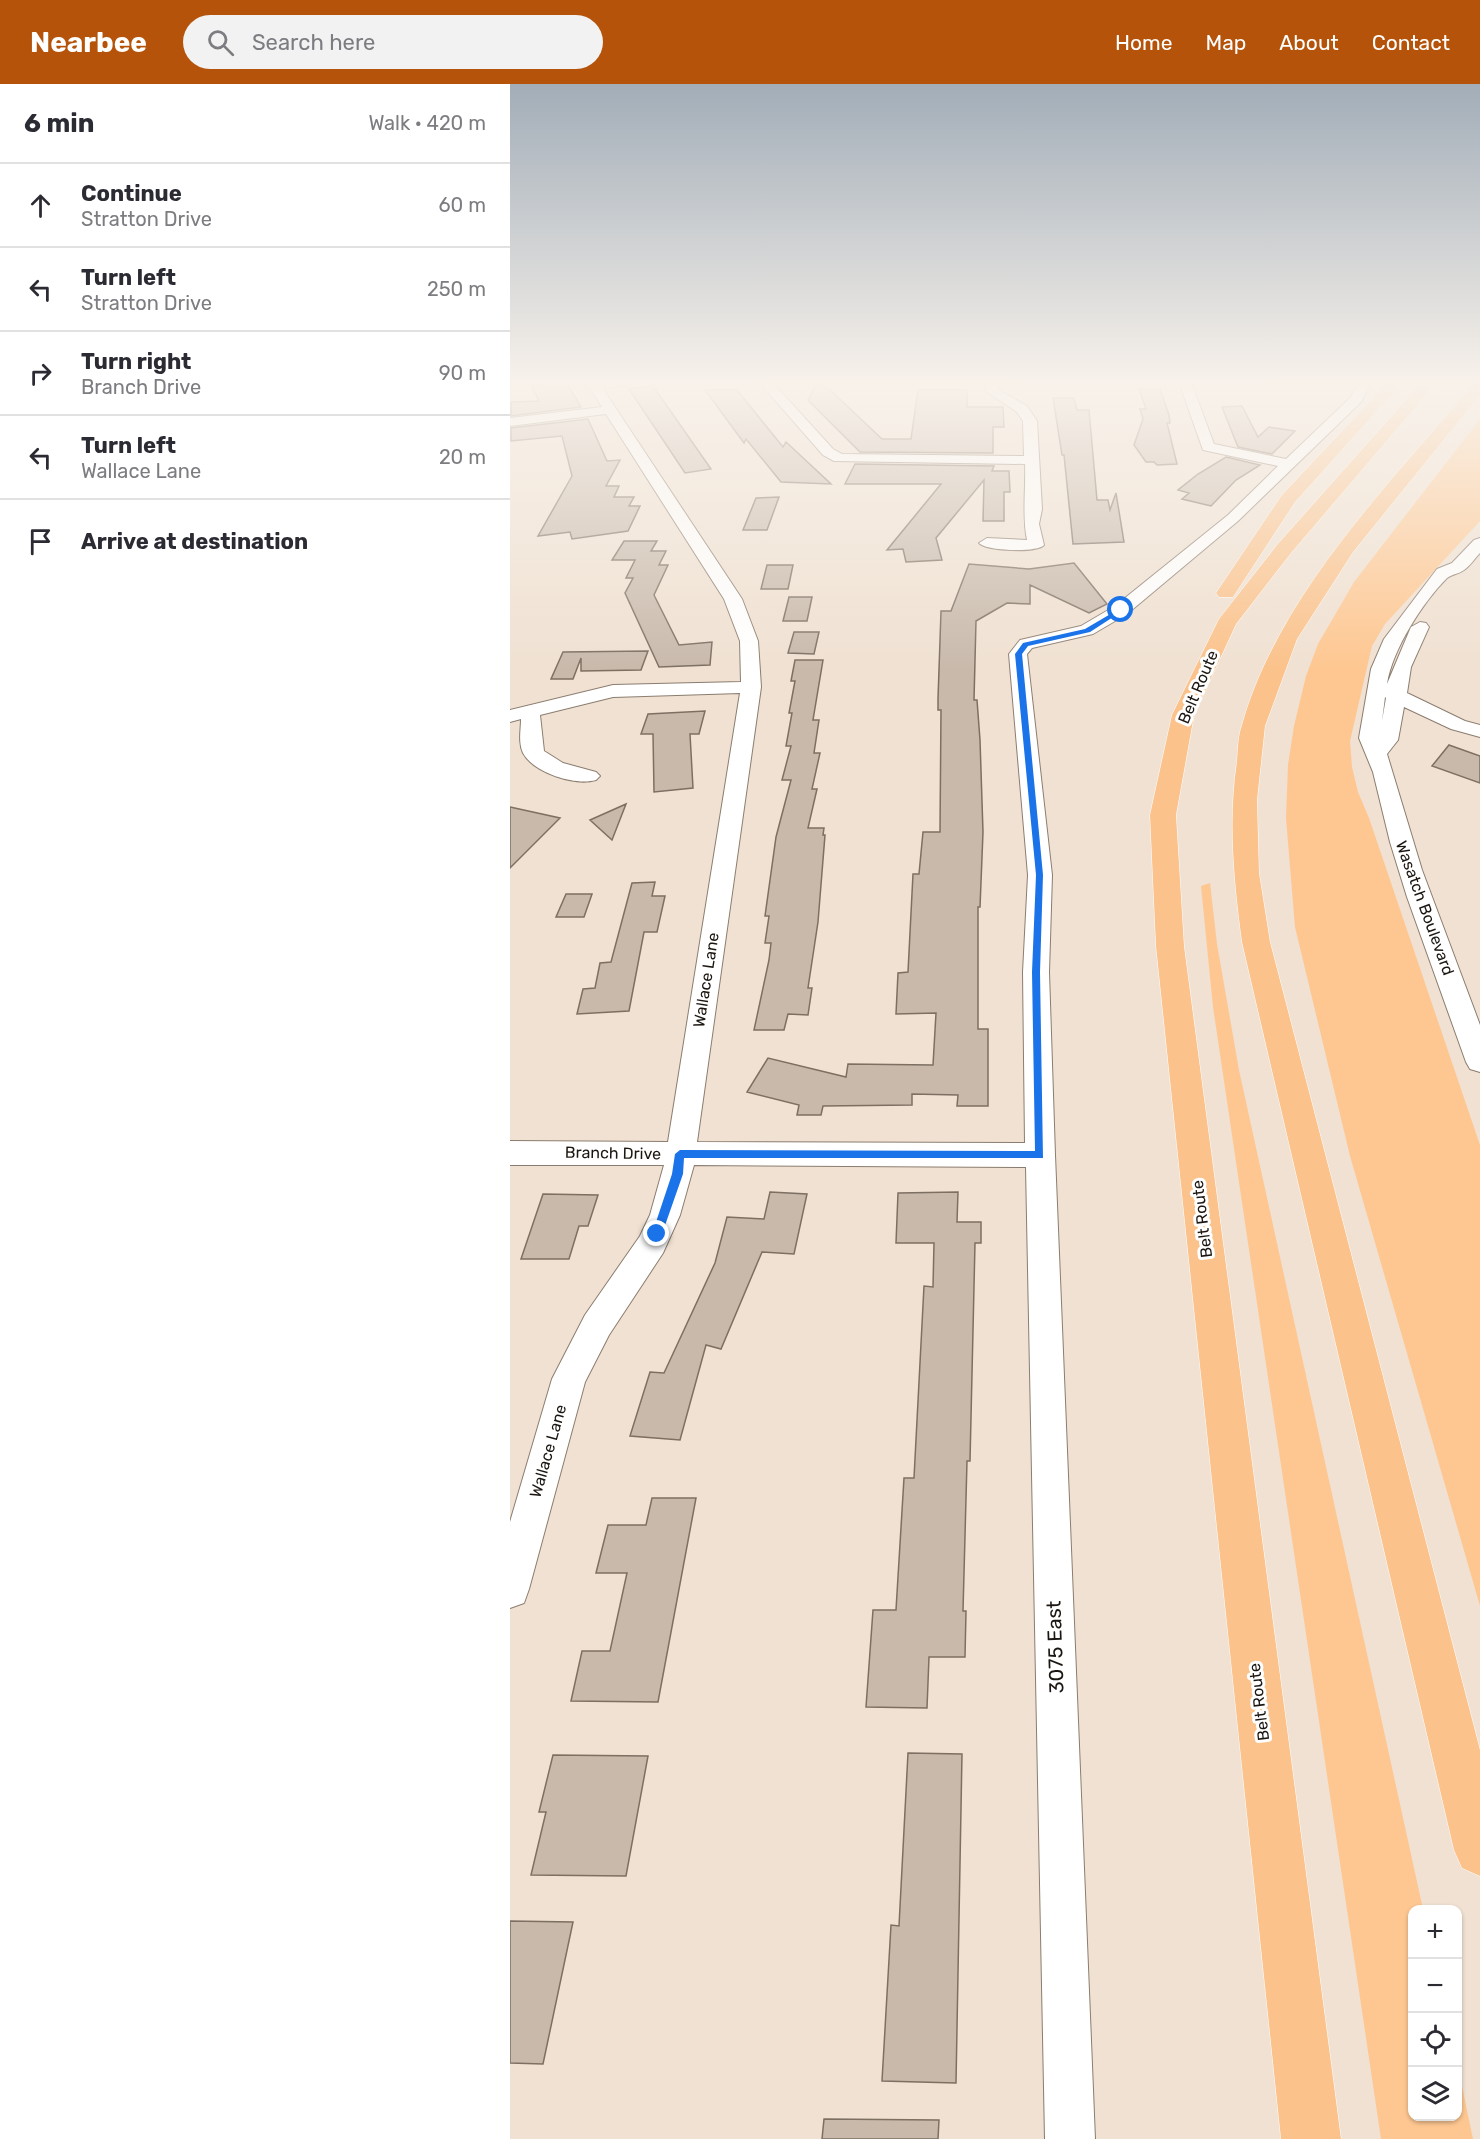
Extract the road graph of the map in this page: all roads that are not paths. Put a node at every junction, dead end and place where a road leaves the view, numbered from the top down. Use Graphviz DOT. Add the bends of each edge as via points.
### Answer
graph roads {
  1 [pos="654,478"];
  2 [pos="1032,478"];
  3 [pos="1274,478"];
  4 [pos="1307,478"];
  5 [pos="1346,478"];
  6 [pos="1404,478"];
  7 [pos="987,543"];
  8 [pos="1480,543"];
  9 [pos="1458,567"];
  10 [pos="1480,571"];
  11 [pos="1402,668"];
  12 [pos="1377,686"];
  13 [pos="751,687"];
  14 [pos="1395,696"];
  15 [pos="520,714"];
  16 [pos="1183,715"];
  17 [pos="1475,729"];
  18 [pos="1378,751"];
  19 [pos="589,776"];
  20 [pos="1480,1062"];
  21 [pos="510,1153"];
  22 [pos="680,1154"];
  23 [pos="1040,1155"];
  24 [pos="510,1589"];
  25 [pos="1480,1850"];
  26 [pos="1070,2139"];
  27 [pos="1311,2139"];
  1 -- 13 [label="street, Wallace Lane" via="733,599 749,641"];
  2 -- 7 [label="street" via="1031,524 1036,544"];
  3 -- 23 [label="street, 3075 East" via="1233,518 1105,622 1087,630 1028,634 1018,657 1040,875 1036,972"];
  4 -- 16 [label="highway" via="1261,537 1210,619"];
  5 -- 16 [label="highway, Belt Route" via="1226,622"];
  6 -- 25 [label="highway" via="1346,549 1286,639 1253,726 1244,800 1245,873 1256,942"];
  8 -- 9 [label="street, Wasatch Boulevard"];
  9 -- 10 [label="street"];
  9 -- 11 [label="street, Wasatch Boulevard" via="1460,577 1415,635"];
  9 -- 12 [label="street, Wasatch Boulevard" via="1443,573 1402,625 1386,653"];
  11 -- 14 [label="street, Wasatch Boulevard"];
  11 -- 17 [label="street" via="1421,696 1468,721"];
  12 -- 14 [label="street"];
  12 -- 18 [label="street, Wasatch Boulevard" via="1369,738"];
  13 -- 15 [label="street" via="620,691"];
  13 -- 22 [label="street, Wallace Lane"];
  14 -- 17 [label="street" via="1458,726"];
  14 -- 18 [label="street, Wasatch Boulevard" via="1388,740"];
  15 -- 19 [label="street" via="539,758 556,768"];
  16 -- 27 [label="highway, Belt Route" via="1163,815 1170,946"];
  18 -- 20 [label="street, Wasatch Boulevard" via="1402,845"];
  21 -- 22 [label="street, Branch Drive"];
  22 -- 23 [label="street, Branch Drive"];
  22 -- 24 [label="street, Wallace Lane" via="678,1174 652,1244 597,1325 569,1379"];
  23 -- 26 [label="street, 3075 East"];
}
